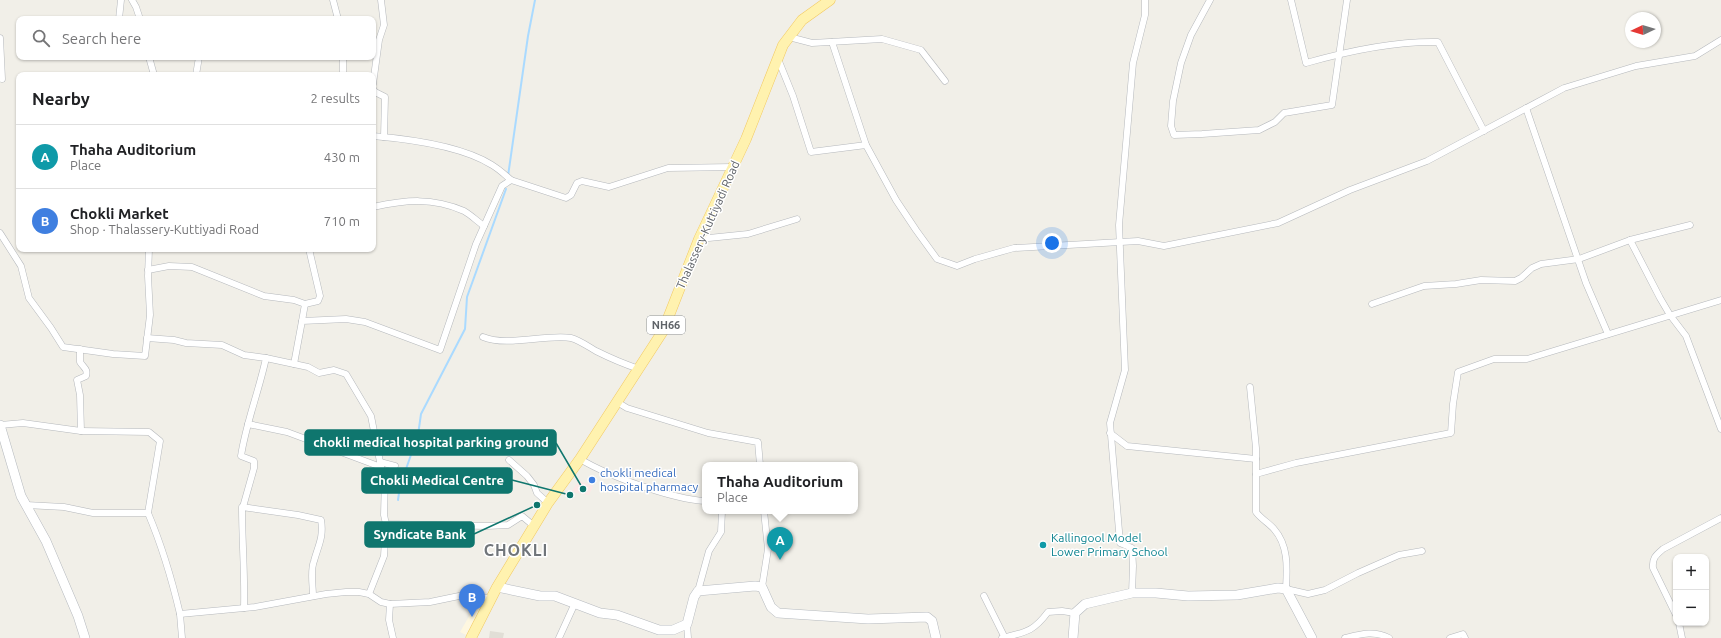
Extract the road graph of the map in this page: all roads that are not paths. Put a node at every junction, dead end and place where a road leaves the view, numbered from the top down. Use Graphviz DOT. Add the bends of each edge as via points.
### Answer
graph roads {
  1 [pos="121,0"];
  2 [pos="132,0"];
  3 [pos="333,0"];
  4 [pos="381,0"];
  5 [pos="830,0"];
  6 [pos="1145,0"];
  7 [pos="1210,0"];
  8 [pos="1291,0"];
  9 [pos="1347,0"];
  10 [pos="119,16"];
  11 [pos="139,16"];
  12 [pos="337,16"];
  13 [pos="788,37"];
  14 [pos="0,38"];
  15 [pos="1721,40"];
  16 [pos="832,42"];
  17 [pos="1340,54"];
  18 [pos="777,58"];
  19 [pos="150,60"];
  20 [pos="198,60"];
  21 [pos="343,60"];
  22 [pos="153,72"];
  23 [pos="196,72"];
  24 [pos="344,72"];
  25 [pos="375,72"];
  26 [pos="2,79"];
  27 [pos="945,81"];
  28 [pos="376,93"];
  29 [pos="1526,108"];
  30 [pos="1484,131"];
  31 [pos="376,136"];
  32 [pos="384,137"];
  33 [pos="866,145"];
  34 [pos="733,167"];
  35 [pos="511,180"];
  36 [pos="376,206"];
  37 [pos="797,219"];
  38 [pos="1690,225"];
  39 [pos="484,226"];
  40 [pos="0,233"];
  41 [pos="699,239"];
  42 [pos="1630,240"];
  43 [pos="1120,242"];
  44 [pos="149,252"];
  45 [pos="310,252"];
  46 [pos="1579,260"];
  47 [pos="148,270"];
  48 [pos="1721,300"];
  49 [pos="305,304"];
  50 [pos="1372,304"];
  51 [pos="1670,315"];
  52 [pos="302,321"];
  53 [pos="1608,334"];
  54 [pos="483,337"];
  55 [pos="147,338"];
  56 [pos="80,349"];
  57 [pos="266,358"];
  58 [pos="294,364"];
  59 [pos="638,369"];
  60 [pos="1250,387"];
  61 [pos="617,402"];
  62 [pos="248,424"];
  63 [pos="0,425"];
  64 [pos="1721,429"];
  65 [pos="81,431"];
  66 [pos="1110,434"];
  67 [pos="580,459"];
  68 [pos="1256,459"];
  69 [pos="509,460"];
  70 [pos="760,462"];
  71 [pos="380,464"];
  72 [pos="395,466"];
  73 [pos="1256,474"];
  74 [pos="702,500"];
  75 [pos="548,503"];
  76 [pos="26,505"];
  77 [pos="243,507"];
  78 [pos="148,513"];
  79 [pos="722,514"];
  80 [pos="764,514"];
  81 [pos="1721,518"];
  82 [pos="386,524"];
  83 [pos="534,526"];
  84 [pos="1422,551"];
  85 [pos="497,587"];
  86 [pos="762,587"];
  87 [pos="1286,589"];
  88 [pos="698,591"];
  89 [pos="1132,593"];
  90 [pos="369,594"];
  91 [pos="313,596"];
  92 [pos="984,596"];
  93 [pos="492,598"];
  94 [pos="575,603"];
  95 [pos="390,604"];
  96 [pos="244,608"];
  97 [pos="1673,609"];
  98 [pos="1075,613"];
  99 [pos="180,614"];
  100 [pos="687,624"];
  101 [pos="1679,626"];
  102 [pos="85,638"];
  103 [pos="182,638"];
  104 [pos="393,638"];
  105 [pos="471,638"];
  106 [pos="559,638"];
  107 [pos="688,638"];
  108 [pos="936,638"];
  109 [pos="1004,638"];
  110 [pos="1073,638"];
  111 [pos="1312,638"];
  112 [pos="1345,638"];
  113 [pos="1389,638"];
  114 [pos="1450,638"];
  115 [pos="1465,638"];
  116 [pos="1682,638"];
  1 -- 10 [label="street"];
  2 -- 11 [label="street"];
  3 -- 12 [label="street"];
  4 -- 25 [label="street" via="384,25"];
  5 -- 13 [label="main road, Thalassery-Kuttiyadi Road / NH66" via="802,20"];
  6 -- 43 [label="street" via="1145,15 1132,63"];
  7 -- 17 [label="street" via="1191,35 1181,63 1173,101 1171,126 1174,135 1259,130 1275,122 1284,113 1332,105"];
  8 -- 17 [label="street" via="1306,63"];
  9 -- 17 [label="street"];
  13 -- 16 [label="street" via="812,43"];
  13 -- 18 [label="main road, Thalassery-Kuttiyadi Road / NH66"];
  14 -- 26 [label="street"];
  15 -- 29 [label="street" via="1695,56 1636,66 1564,88"];
  16 -- 27 [label="street" via="882,38 921,50"];
  16 -- 33 [label="street"];
  17 -- 30 [label="street" via="1414,41 1438,42"];
  18 -- 33 [label="street" via="793,96 811,152"];
  18 -- 34 [label="main road, Thalassery-Kuttiyadi Road / NH66"];
  19 -- 22 [label="street"];
  20 -- 23 [label="street"];
  21 -- 24 [label="street"];
  28 -- 32 [label="street" via="384,97"];
  29 -- 30 [label="street"];
  29 -- 46 [label="street"];
  30 -- 43 [label="street" via="1427,161 1350,190 1278,223 1164,246 1138,241"];
  31 -- 32 [label="street"];
  32 -- 35 [label="street" via="426,143 473,156 493,165"];
  33 -- 43 [label="street" via="896,200 916,230 938,259 949,264 957,266 1014,248"];
  34 -- 35 [label="street" via="668,168 609,187 582,181 577,183 571,195 566,198"];
  34 -- 41 [label="main road, Thalassery-Kuttiyadi Road / NH66"];
  35 -- 39 [label="street" via="502,186"];
  36 -- 39 [label="street" via="400,201 432,201 464,212"];
  37 -- 41 [label="street" via="748,234"];
  38 -- 42 [label="street"];
  39 -- 52 [label="street" via="440,350 365,322 346,319"];
  40 -- 56 [label="street" via="21,266 29,298 39,314 63,347"];
  41 -- 59 [label="main road, Thalassery-Kuttiyadi Road / NH66" via="663,331"];
  42 -- 46 [label="street"];
  42 -- 51 [label="street"];
  43 -- 66 [label="street" via="1125,370 1110,423"];
  44 -- 47 [label="street"];
  45 -- 49 [label="street" via="320,296 318,301"];
  46 -- 50 [label="street" via="1541,264 1515,281 1480,280 1424,286"];
  46 -- 53 [label="street"];
  47 -- 49 [label="street" via="169,266 192,268 264,296"];
  47 -- 55 [label="street" via="150,315"];
  48 -- 51 [label="street"];
  49 -- 52 [label="street"];
  51 -- 53 [label="street"];
  51 -- 64 [label="street" via="1686,336"];
  52 -- 58 [label="street"];
  53 -- 73 [label="street" via="1527,359 1494,359 1458,372 1451,433 1296,463"];
  54 -- 59 [label="street" via="501,341 572,338"];
  55 -- 56 [label="street" via="145,356"];
  55 -- 57 [label="street" via="222,345 244,355"];
  56 -- 65 [label="street" via="80,362 87,372 86,376 77,380"];
  57 -- 58 [label="street"];
  57 -- 62 [label="street"];
  58 -- 71 [label="street" via="319,373 334,370 346,374 371,416"];
  59 -- 61 [label="main road, Thalassery-Kuttiyadi Road / NH66"];
  60 -- 68 [label="street"];
  61 -- 67 [label="main road, Thalassery-Kuttiyadi Road / NH66"];
  61 -- 70 [label="street" via="627,408 708,433 758,442"];
  62 -- 71 [label="street" via="287,432"];
  62 -- 77 [label="street" via="241,456 254,461 254,468"];
  63 -- 65 [label="street" via="23,423"];
  63 -- 76 [label="main road"];
  65 -- 78 [label="street" via="150,432 160,441"];
  66 -- 68 [label="street" via="1127,446"];
  66 -- 89 [label="street" via="1120,543 1132,548"];
  67 -- 74 [label="street" via="593,468 632,482"];
  67 -- 75 [label="main road, Thalassery-Kuttiyadi Road / NH66"];
  68 -- 73 [label="street"];
  69 -- 75 [label="street" via="527,476"];
  71 -- 72 [label="street"];
  71 -- 82 [label="street" via="385,478"];
  73 -- 87 [label="street" via="1256,512 1280,538 1285,551"];
  75 -- 83 [label="main road, Thalassery-Kuttiyadi Road / NH66"];
  76 -- 78 [label="street" via="64,507 93,513"];
  76 -- 102 [label="main road" via="46,541"];
  77 -- 91 [label="street" via="321,520 323,531 313,562"];
  77 -- 96 [label="street"];
  78 -- 99 [label="street" via="160,544"];
  79 -- 88 [label="street" via="721,532 709,551"];
  80 -- 86 [label="street" via="768,549"];
  81 -- 97 [label="street" via="1663,548 1655,556 1653,568"];
  82 -- 83 [label="street" via="508,525 522,516"];
  82 -- 90 [label="street" via="384,556"];
  83 -- 85 [label="main road, Thalassery-Kuttiyadi Road / NH66"];
  84 -- 87 [label="street" via="1399,556 1325,590 1308,594"];
  85 -- 93 [label="main road, Thalassery-Kuttiyadi Road / NH66"];
  85 -- 94 [label="main road" via="540,596 554,596"];
  86 -- 88 [label="main road"];
  86 -- 108 [label="main road" via="771,608 778,613 868,618 927,617 932,621"];
  87 -- 89 [label="main road" via="1237,595"];
  87 -- 111 [label="main road"];
  88 -- 100 [label="main road"];
  89 -- 98 [label="main road" via="1085,604"];
  90 -- 91 [label="street" via="346,592"];
  90 -- 95 [label="street" via="381,602"];
  91 -- 96 [label="street"];
  92 -- 109 [label="street"];
  93 -- 95 [label="street" via="459,596 430,602"];
  93 -- 105 [label="main road, Thalassery-Kuttiyadi Road / NH66"];
  94 -- 100 [label="main road" via="659,630 673,630"];
  94 -- 106 [label="street"];
  95 -- 104 [label="street" via="389,620"];
  96 -- 99 [label="street"];
  98 -- 109 [label="street" via="1048,612 1038,626"];
  98 -- 110 [label="main road"];
  99 -- 103 [label="street"];
  100 -- 107 [label="street"];
  101 -- 116 [label="street"];
  112 -- 113 [label="street" via="1379,632"];
  114 -- 115 [label="street" via="1463,634"];
}
